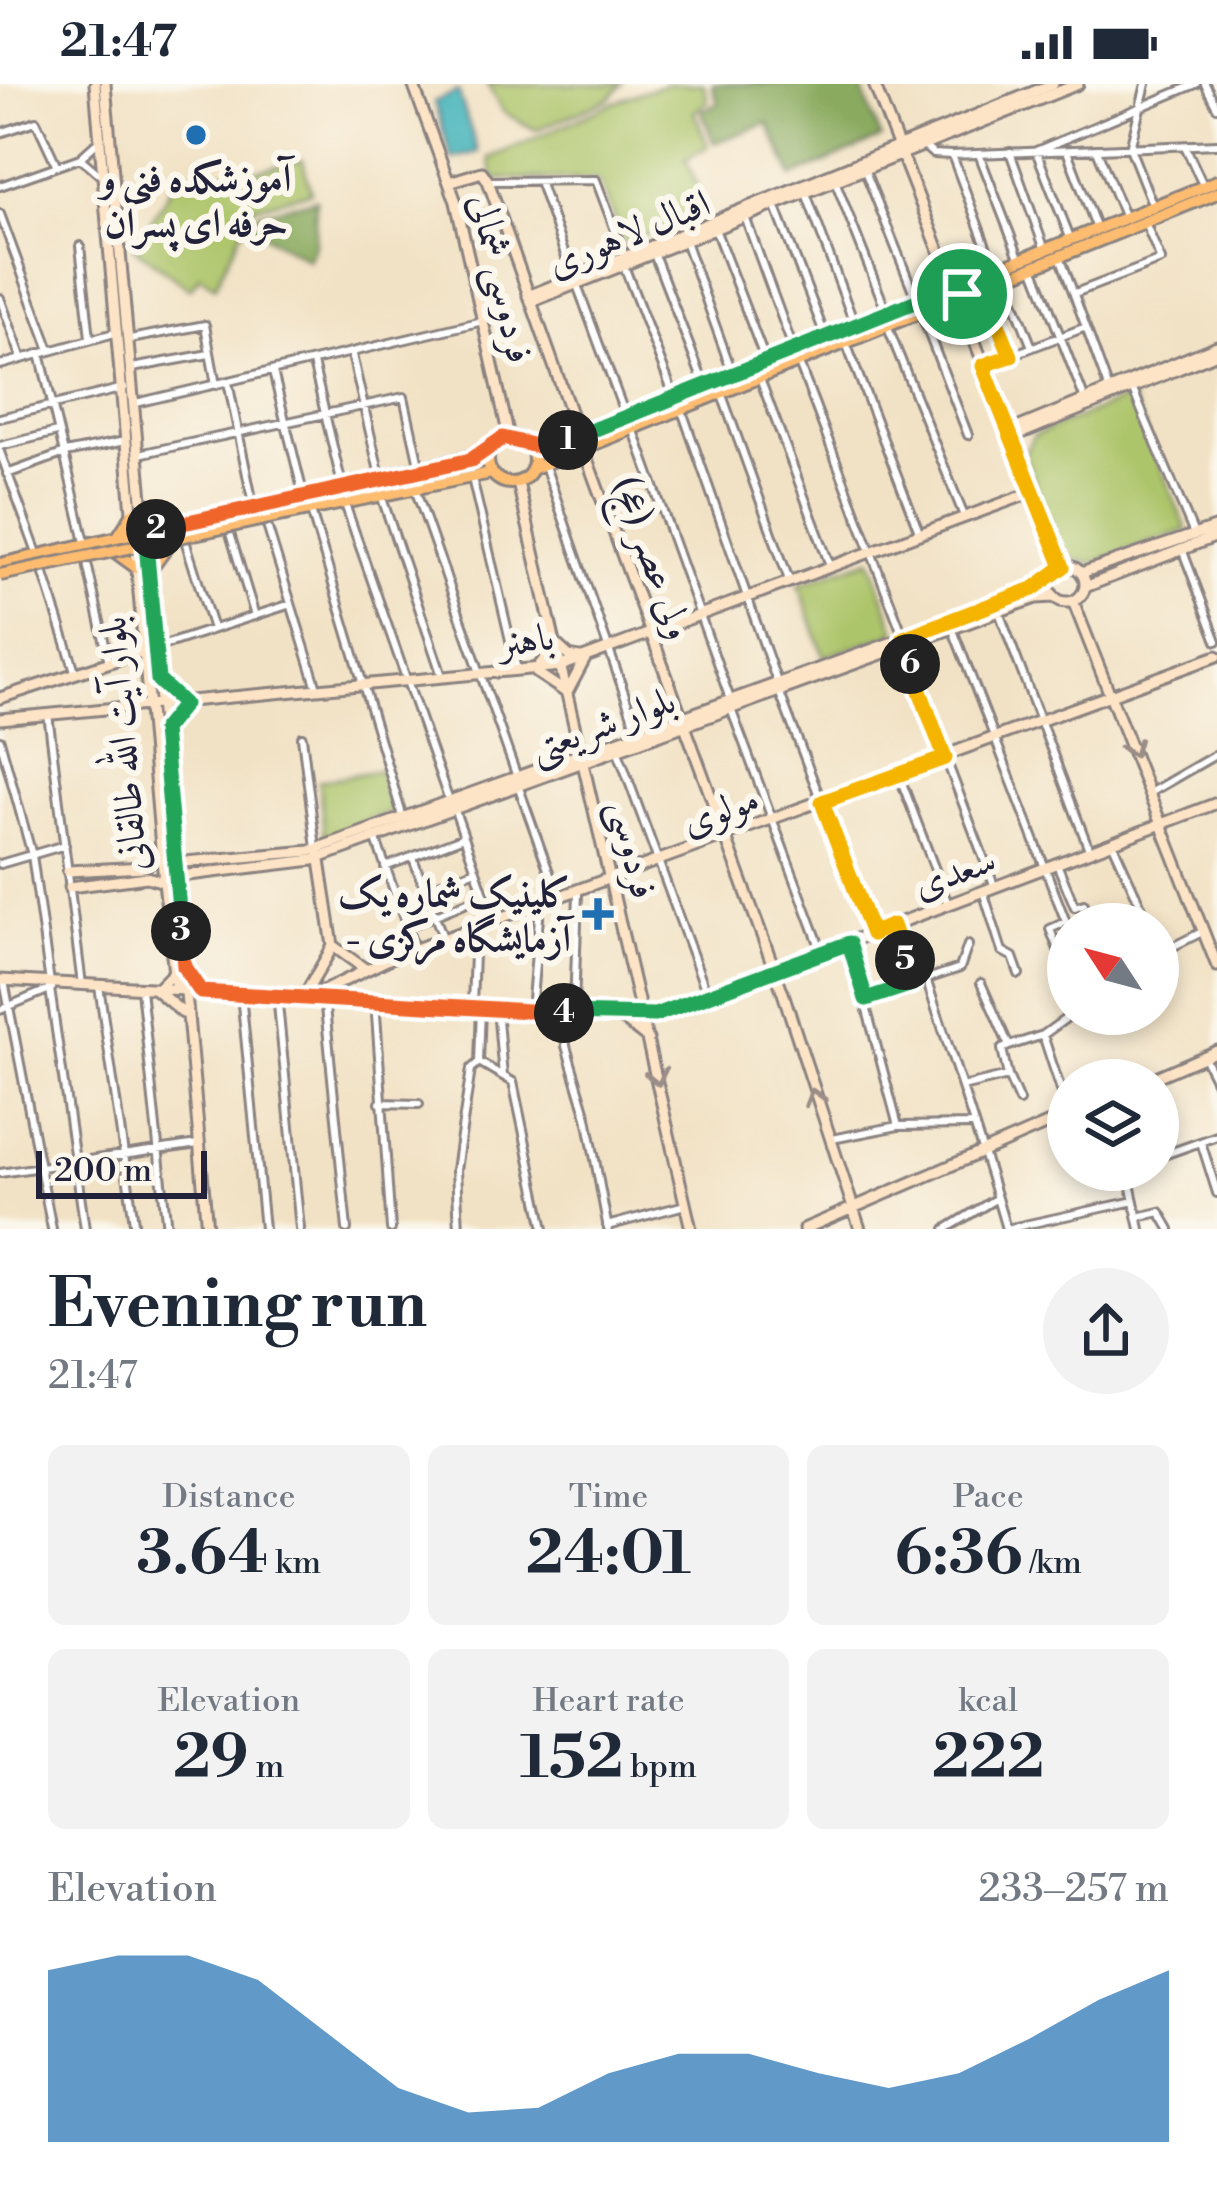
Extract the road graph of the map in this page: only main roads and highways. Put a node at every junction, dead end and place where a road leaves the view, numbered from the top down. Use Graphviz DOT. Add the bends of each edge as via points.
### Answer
graph roads {
  1 [pos="95,84"];
  2 [pos="105,84"];
  3 [pos="416,84"];
  4 [pos="874,84"];
  5 [pos="1053,84"];
  6 [pos="1078,84"];
  7 [pos="1035,87"];
  8 [pos="996,112"];
  9 [pos="937,135"];
  10 [pos="900,150"];
  11 [pos="1217,181"];
  12 [pos="449,182"];
  13 [pos="1217,193"];
  14 [pos="749,212"];
  15 [pos="1135,220"];
  16 [pos="624,260"];
  17 [pos="1000,273"];
  18 [pos="954,292"];
  19 [pos="528,296"];
  20 [pos="887,319"];
  21 [pos="124,335"];
  22 [pos="1217,349"];
  23 [pos="796,355"];
  24 [pos="678,404"];
  25 [pos="1002,413"];
  26 [pos="1030,426"];
  27 [pos="1011,434"];
  28 [pos="509,437"];
  29 [pos="581,442"];
  30 [pos="527,444"];
  31 [pos="544,445"];
  32 [pos="489,452"];
  33 [pos="1018,454"];
  34 [pos="541,464"];
  35 [pos="472,469"];
  36 [pos="491,473"];
  37 [pos="518,482"];
  38 [pos="381,487"];
  39 [pos="1033,492"];
  40 [pos="344,495"];
  41 [pos="137,503"];
  42 [pos="286,508"];
  43 [pos="1217,527"];
  44 [pos="176,534"];
  45 [pos="1217,536"];
  46 [pos="140,540"];
  47 [pos="114,546"];
  48 [pos="1063,567"];
  49 [pos="143,570"];
  50 [pos="0,571"];
  51 [pos="1081,573"];
  52 [pos="1050,578"];
  53 [pos="1085,587"];
  54 [pos="1054,598"];
  55 [pos="1073,601"];
  56 [pos="649,633"];
  57 [pos="904,642"];
  58 [pos="556,644"];
  59 [pos="150,650"];
  60 [pos="1217,656"];
  61 [pos="585,659"];
  62 [pos="561,666"];
  63 [pos="532,672"];
  64 [pos="153,682"];
  65 [pos="567,693"];
  66 [pos="1112,696"];
  67 [pos="0,698"];
  68 [pos="184,704"];
  69 [pos="155,706"];
  70 [pos="128,708"];
  71 [pos="0,719"];
  72 [pos="680,722"];
  73 [pos="157,730"];
  74 [pos="578,738"];
  75 [pos="596,748"];
  76 [pos="582,758"];
  77 [pos="562,760"];
  78 [pos="517,781"];
  79 [pos="1217,803"];
  80 [pos="451,805"];
  81 [pos="1163,825"];
  82 [pos="726,837"];
  83 [pos="318,853"];
  84 [pos="166,860"];
  85 [pos="85,870"];
  86 [pos="68,871"];
  87 [pos="146,872"];
  88 [pos="168,879"];
  89 [pos="611,882"];
  90 [pos="87,885"];
  91 [pos="70,886"];
  92 [pos="333,946"];
  93 [pos="1217,966"];
  94 [pos="179,967"];
  95 [pos="365,969"];
  96 [pos="775,971"];
  97 [pos="2,981"];
  98 [pos="156,989"];
  99 [pos="182,991"];
  100 [pos="201,992"];
  101 [pos="313,996"];
  102 [pos="644,1014"];
  103 [pos="617,1015"];
  104 [pos="185,1016"];
  105 [pos="648,1039"];
  106 [pos="1217,1051"];
  107 [pos="1179,1067"];
  108 [pos="1047,1122"];
  109 [pos="853,1208"];
  110 [pos="811,1228"];
  111 [pos="207,1229"];
  112 [pos="692,1229"];
  113 [pos="860,1229"];
  1 -- 21 [label="main road, بلوار آیت الله طالقانی"];
  2 -- 21 [label="main road, بلوار آیت الله طالقانی"];
  3 -- 12 [label="main road, فردوسی شمالی"];
  4 -- 10 [label="main road"];
  5 -- 7 [label="main road, اقبال لاهوری"];
  6 -- 8 [label="main road, اقبال لاهوری"];
  7 -- 8 [label="main road, اقبال لاهوری"];
  8 -- 9 [label="main road, اقبال لاهوری"];
  9 -- 10 [label="main road, اقبال لاهوری"];
  9 -- 10 [label="main road, اقبال لاهوری"];
  10 -- 14 [label="main road, اقبال لاهوری"];
  10 -- 14 [label="main road, اقبال لاهوری"];
  10 -- 18 [label="main road"];
  11 -- 15 [label="main road"];
  12 -- 19 [label="main road, ولی عصر (عج)" via="482,172"];
  12 -- 28 [label="main road, فردوسی شمالی"];
  13 -- 15 [label="main road"];
  14 -- 16 [label="main road, اقبال لاهوری"];
  14 -- 16 [label="main road, اقبال لاهوری"];
  15 -- 17 [label="main road"];
  15 -- 17 [label="main road"];
  16 -- 19 [label="main road, اقبال لاهوری" via="533,302"];
  17 -- 18 [label="main road"];
  17 -- 18 [label="main road"];
  18 -- 20 [label="main road"];
  18 -- 25 [label="main road"];
  19 -- 29 [label="main road, ولی عصر (عج)"];
  20 -- 23 [label="main road"];
  20 -- 23 [label="main road"];
  21 -- 41 [label="main road, بلوار آیت الله طالقانی"];
  21 -- 41 [label="main road, بلوار آیت الله طالقانی" via="140,454"];
  22 -- 26 [label="main road"];
  22 -- 26 [label="main road"];
  23 -- 24 [label="main road"];
  23 -- 24 [label="main road"];
  24 -- 29 [label="main road"];
  25 -- 26 [label="main road"];
  25 -- 27 [label="main road"];
  26 -- 27 [label="main road"];
  26 -- 33 [label="main road"];
  27 -- 33 [label="main road"];
  28 -- 30 [label="main road"];
  28 -- 32 [label="main road"];
  29 -- 31 [label="main road"];
  29 -- 34 [label="main road"];
  29 -- 56 [label="main road, ولی عصر (عج)"];
  30 -- 31 [label="main road"];
  30 -- 34 [label="main road"];
  31 -- 34 [label="main road"];
  32 -- 35 [label="main road"];
  32 -- 36 [label="main road"];
  33 -- 39 [label="main road"];
  34 -- 37 [label="main road"];
  35 -- 36 [label="main road"];
  35 -- 38 [label="main road"];
  35 -- 38 [label="main road" via="421,471"];
  36 -- 37 [label="main road"];
  37 -- 58 [label="main road, فردوسی"];
  38 -- 40 [label="main road"];
  39 -- 48 [label="main road"];
  39 -- 56 [label="main road, باهنر"];
  40 -- 42 [label="main road" via="310,509"];
  40 -- 42 [label="main road" via="304,497"];
  41 -- 44 [label="main road"];
  41 -- 46 [label="main road, بلوار آیت الله طالقانی"];
  41 -- 47 [label="main road"];
  42 -- 44 [label="main road"];
  42 -- 44 [label="main road" via="254,508"];
  42 -- 50 [label="main road, bridge"];
  43 -- 51 [label="main road"];
  44 -- 46 [label="main road"];
  44 -- 49 [label="main road"];
  45 -- 53 [label="main road"];
  46 -- 47 [label="main road"];
  46 -- 49 [label="main road, بلوار آیت الله طالقانی"];
  47 -- 49 [label="main road"];
  47 -- 50 [label="main road"];
  48 -- 51 [label="main road"];
  48 -- 52 [label="main road"];
  49 -- 59 [label="main road, بلوار آیت الله طالقانی"];
  51 -- 53 [label="main road"];
  52 -- 54 [label="main road"];
  52 -- 57 [label="main road, بلوار شریعتی"];
  53 -- 55 [label="main road"];
  54 -- 55 [label="main road"];
  54 -- 57 [label="main road, بلوار شریعتی"];
  55 -- 66 [label="main road"];
  56 -- 61 [label="main road, باهنر"];
  56 -- 72 [label="main road, ولی عصر (عج)"];
  57 -- 72 [label="main road, بلوار شریعتی"];
  58 -- 61 [label="main road"];
  58 -- 62 [label="main road, فردوسی"];
  58 -- 63 [label="main road"];
  59 -- 64 [label="main road, بلوار آیت الله طالقانی"];
  59 -- 67 [label="main road"];
  60 -- 66 [label="main road, مولوی"];
  61 -- 62 [label="main road, باهنر"];
  61 -- 65 [label="main road"];
  62 -- 63 [label="main road, باهنر"];
  62 -- 65 [label="main road, فردوسی"];
  63 -- 65 [label="main road"];
  63 -- 68 [label="main road, باهنر"];
  64 -- 68 [label="main road"];
  64 -- 69 [label="main road, بلوار آیت الله طالقانی"];
  64 -- 70 [label="main road"];
  65 -- 74 [label="main road, فردوسی"];
  66 -- 81 [label="main road, one-way"];
  66 -- 82 [label="main road, مولوی"];
  68 -- 69 [label="main road, باهنر"];
  68 -- 73 [label="main road"];
  69 -- 70 [label="main road, باهنر"];
  69 -- 73 [label="main road, بلوار آیت الله طالقانی"];
  70 -- 71 [label="main road, باهنر"];
  70 -- 73 [label="main road"];
  72 -- 75 [label="main road, بلوار شریعتی"];
  72 -- 76 [label="main road, بلوار شریعتی"];
  72 -- 82 [label="main road, ولی عصر (عج)"];
  73 -- 84 [label="main road, بلوار آیت الله طالقانی"];
  73 -- 84 [label="main road, بلوار آیت الله طالقانی"];
  74 -- 75 [label="main road"];
  74 -- 76 [label="main road, فردوسی"];
  74 -- 77 [label="main road"];
  75 -- 76 [label="main road, بلوار شریعتی"];
  76 -- 77 [label="main road, بلوار شریعتی"];
  76 -- 78 [label="main road, بلوار شریعتی"];
  76 -- 89 [label="main road, فردوسی"];
  77 -- 78 [label="main road, بلوار شریعتی"];
  78 -- 80 [label="main road, بلوار شریعتی"];
  79 -- 81 [label="main road, سعدی"];
  80 -- 83 [label="main road, بلوار شریعتی"];
  80 -- 83 [label="main road, بلوار شریعتی"];
  81 -- 93 [label="main road"];
  81 -- 96 [label="main road, سعدی"];
  82 -- 89 [label="main road, مولوی"];
  82 -- 96 [label="main road, ولی عصر (عج)"];
  83 -- 84 [label="main road, بلوار شریعتی"];
  83 -- 88 [label="main road, بلوار شریعتی" via="278,868"];
  83 -- 92 [label="main road"];
  84 -- 87 [label="main road"];
  84 -- 88 [label="main road, بلوار آیت الله طالقانی"];
  85 -- 86 [label="main road, بلوار شریعتی"];
  85 -- 87 [label="main road, بلوار شریعتی"];
  85 -- 90 [label="main road" via="79,878"];
  87 -- 88 [label="main road, بلوار شریعتی"];
  87 -- 90 [label="main road, بلوار شریعتی"];
  88 -- 94 [label="main road, بلوار آیت الله طالقانی"];
  89 -- 95 [label="main road, مولوی"];
  89 -- 102 [label="main road, فردوسی"];
  90 -- 91 [label="main road, بلوار شریعتی"];
  92 -- 95 [label="main road"];
  92 -- 101 [label="main road"];
  94 -- 98 [label="main road"];
  94 -- 99 [label="main road, بلوار آیت الله طالقانی"];
  94 -- 100 [label="main road"];
  95 -- 101 [label="main road, مولوی"];
  96 -- 102 [label="main road, سعدی"];
  109 -- 96 [label="main road, ولی عصر (عج), one-way"];
  97 -- 98 [label="main road, سعدی"];
  98 -- 99 [label="main road, سعدی"];
  98 -- 104 [label="main road"];
  99 -- 100 [label="main road, سعدی"];
  99 -- 104 [label="main road, بلوار آیت الله طالقانی"];
  100 -- 101 [label="main road, سعدی"];
  101 -- 103 [label="main road, سعدی"];
  102 -- 103 [label="main road, سعدی"];
  102 -- 105 [label="main road, فردوسی"];
  103 -- 105 [label="main road"];
  104 -- 111 [label="main road, بلوار آیت الله طالقانی"];
  105 -- 112 [label="main road, فردوسی, one-way"];
  106 -- 107 [label="main road"];
  108 -- 109 [label="main road"];
  109 -- 110 [label="main road"];
  109 -- 113 [label="main road, ولی عصر (عج)"];
}
